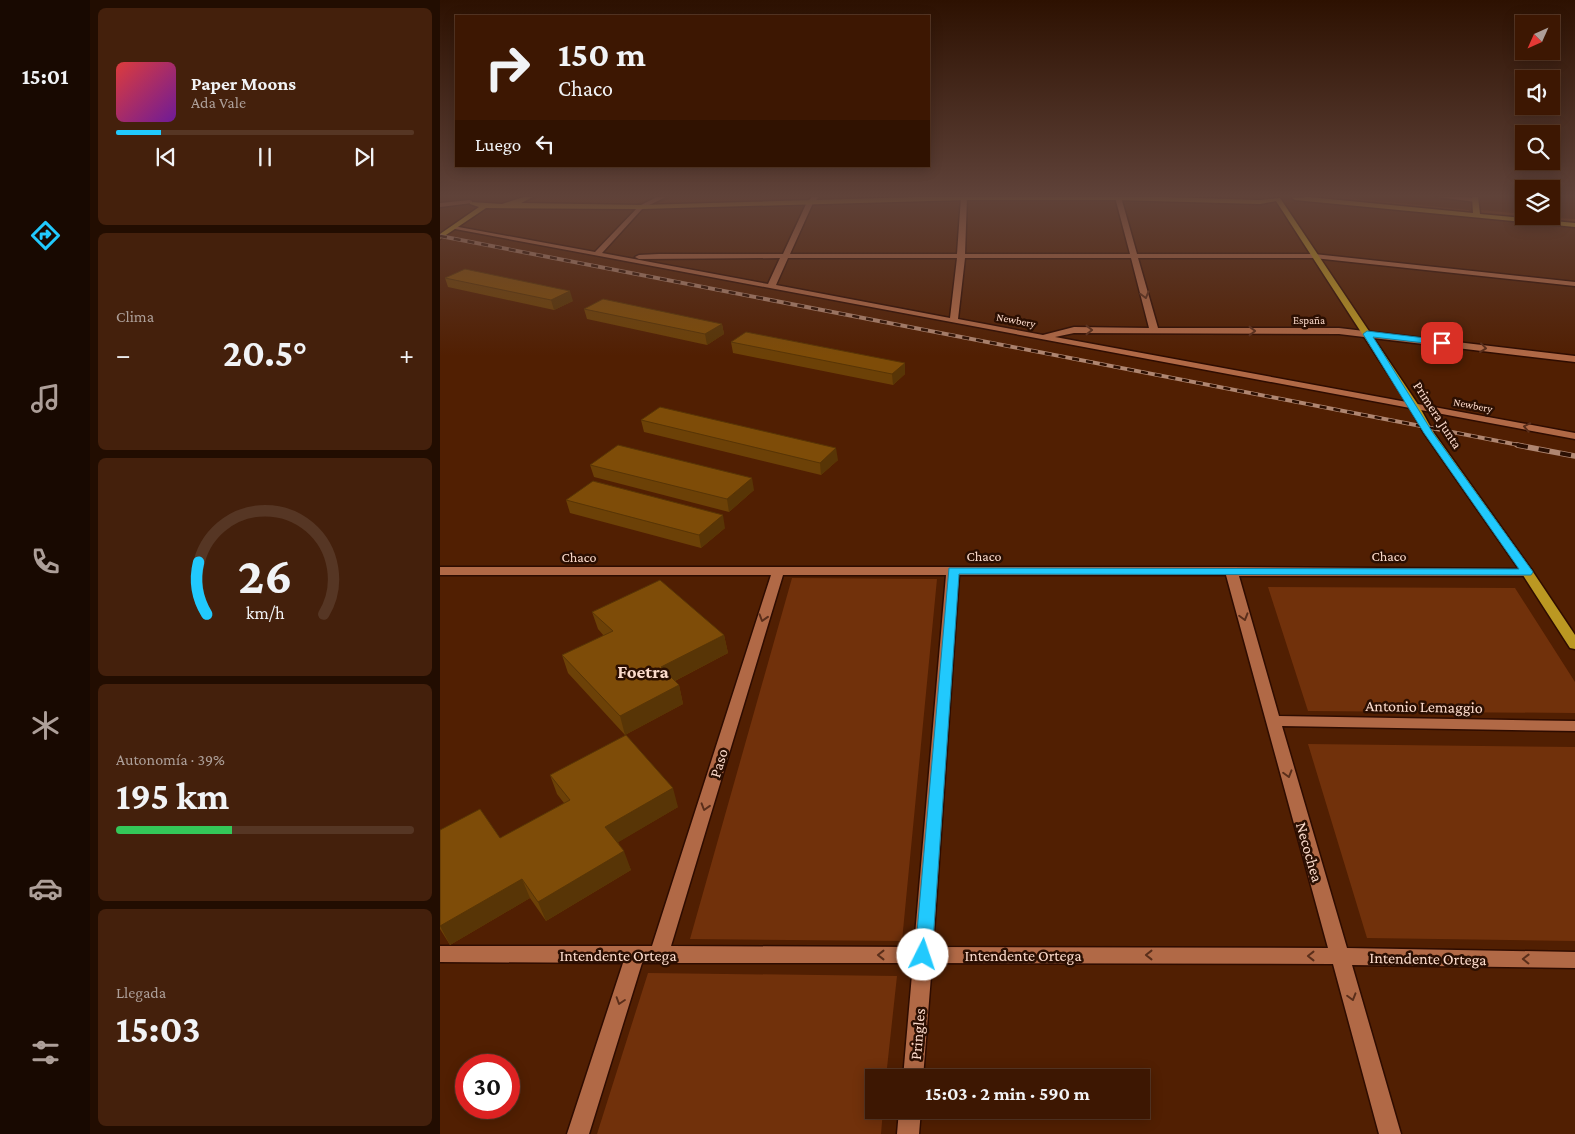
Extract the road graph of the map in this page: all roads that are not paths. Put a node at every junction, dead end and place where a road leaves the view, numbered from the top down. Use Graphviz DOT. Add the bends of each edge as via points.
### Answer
graph roads {
  1 [pos="574,250"];
  2 [pos="601,250"];
  3 [pos="789,250"];
  4 [pos="961,250"];
  5 [pos="1133,250"];
  6 [pos="1310,250"];
  7 [pos="597,254"];
  8 [pos="786,256"];
  9 [pos="961,256"];
  10 [pos="1135,256"];
  11 [pos="1314,256"];
  12 [pos="626,259"];
  13 [pos="1575,284"];
  14 [pos="771,287"];
  15 [pos="954,321"];
  16 [pos="1154,330"];
  17 [pos="1367,334"];
  18 [pos="1042,337"];
  19 [pos="1575,359"];
  20 [pos="1414,406"];
  21 [pos="1575,436"];
  22 [pos="1230,570"];
  23 [pos="440,571"];
  24 [pos="953,571"];
  25 [pos="778,572"];
  26 [pos="1527,572"];
  27 [pos="1575,644"];
  28 [pos="1273,721"];
  29 [pos="1575,726"];
  30 [pos="440,954"];
  31 [pos="635,954"];
  32 [pos="659,955"];
  33 [pos="923,955"];
  34 [pos="1340,956"];
  35 [pos="1575,960"];
  36 [pos="914,1069"];
  37 [pos="909,1119"];
  38 [pos="578,1134"];
  39 [pos="908,1134"];
  40 [pos="1390,1134"];
  1 -- 7 [label="street, Newbery"];
  2 -- 7 [label="street"];
  3 -- 8 [label="street"];
  4 -- 9 [label="street"];
  5 -- 10 [label="street"];
  6 -- 11 [label="main road, Primera Junta"];
  7 -- 12 [label="street, Newbery"];
  8 -- 9 [label="street"];
  8 -- 12 [label="street"];
  8 -- 14 [label="street"];
  9 -- 10 [label="street"];
  9 -- 15 [label="street"];
  10 -- 11 [label="street"];
  10 -- 16 [label="street, one-way"];
  11 -- 13 [label="street"];
  11 -- 17 [label="main road, Primera Junta"];
  12 -- 14 [label="street, Newbery"];
  14 -- 15 [label="street, Newbery"];
  15 -- 18 [label="street, Newbery"];
  16 -- 17 [label="street, España, one-way"];
  18 -- 16 [label="street, España, one-way" via="1074,330"];
  17 -- 19 [label="street, España, one-way"];
  17 -- 20 [label="main road, Primera Junta"];
  18 -- 20 [label="street, Newbery"];
  21 -- 20 [label="street, Newbery, one-way"];
  20 -- 26 [label="main road, Primera Junta" via="1429,433"];
  22 -- 24 [label="street, Chaco"];
  22 -- 26 [label="street, Chaco"];
  22 -- 28 [label="street, Necochea, one-way"];
  23 -- 25 [label="street, Chaco"];
  24 -- 25 [label="street, Chaco"];
  24 -- 33 [label="street, Pringles"];
  25 -- 32 [label="street, Paso, one-way"];
  26 -- 27 [label="main road, Primera Junta"];
  28 -- 29 [label="street, Antonio Lemaggio"];
  28 -- 34 [label="street, Necochea, one-way"];
  30 -- 31 [label="street, Intendente Ortega"];
  31 -- 32 [label="street, Intendente Ortega"];
  31 -- 38 [label="street, one-way"];
  33 -- 32 [label="street, Intendente Ortega, one-way"];
  34 -- 33 [label="street, Intendente Ortega, one-way"];
  33 -- 36 [label="street, Pringles"];
  35 -- 34 [label="street, Intendente Ortega, one-way"];
  34 -- 40 [label="street, Necochea, one-way"];
  37 -- 39 [label="street"];
}
